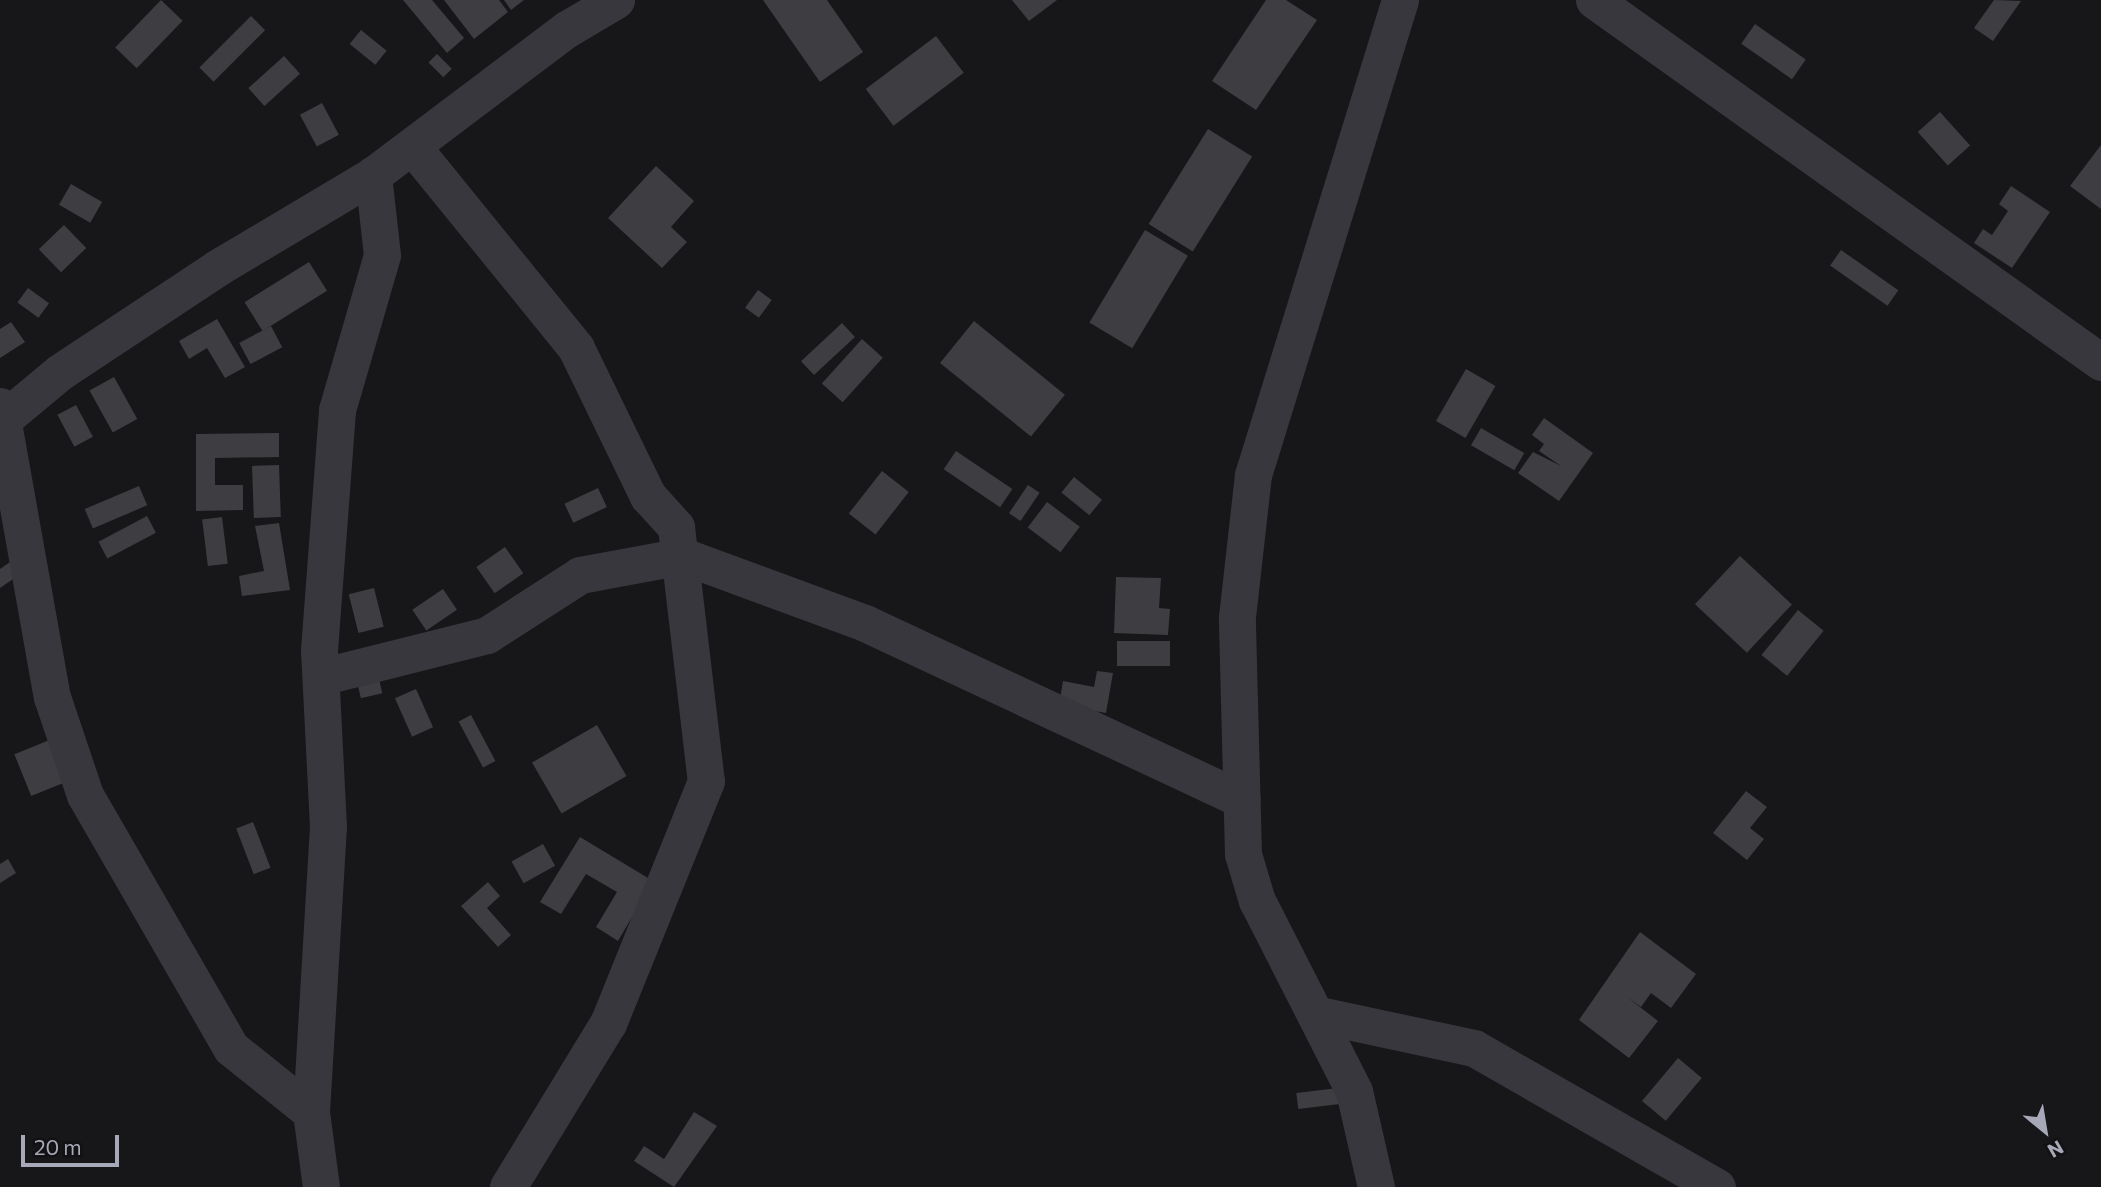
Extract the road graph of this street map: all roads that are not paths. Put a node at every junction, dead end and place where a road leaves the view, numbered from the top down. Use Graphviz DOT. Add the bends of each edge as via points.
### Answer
graph roads {
  1 [pos="616,0"];
  2 [pos="1399,0"];
  3 [pos="1594,0"];
  4 [pos="412,146"];
  5 [pos="373,175"];
  6 [pos="2101,362"];
  7 [pos="2,415"];
  8 [pos="682,556"];
  9 [pos="324,676"];
  10 [pos="1242,800"];
  11 [pos="1315,1014"];
  12 [pos="312,1112"];
  13 [pos="321,1187"];
  14 [pos="508,1187"];
  15 [pos="1376,1187"];
  16 [pos="1717,1187"];
  1 -- 4 [label="street" via="567,29"];
  2 -- 10 [label="street" via="1254,475 1237,617"];
  3 -- 6 [label="street"];
  4 -- 5 [label="street"];
  4 -- 8 [label="street" via="576,348 648,496 676,527"];
  5 -- 7 [label="street" via="216,268"];
  5 -- 9 [label="street" via="382,255 337,410 319,650"];
  7 -- 12 [label="street" via="52,697 85,795 231,1048"];
  8 -- 9 [label="street" via="580,575 487,635"];
  8 -- 10 [label="street" via="864,623"];
  8 -- 14 [label="street" via="706,782 608,1023"];
  9 -- 12 [label="street" via="328,827"];
  10 -- 11 [label="street" via="1243,854 1257,901"];
  11 -- 15 [label="street" via="1354,1091"];
  11 -- 16 [label="street" via="1474,1048"];
  12 -- 13 [label="street"];
}
